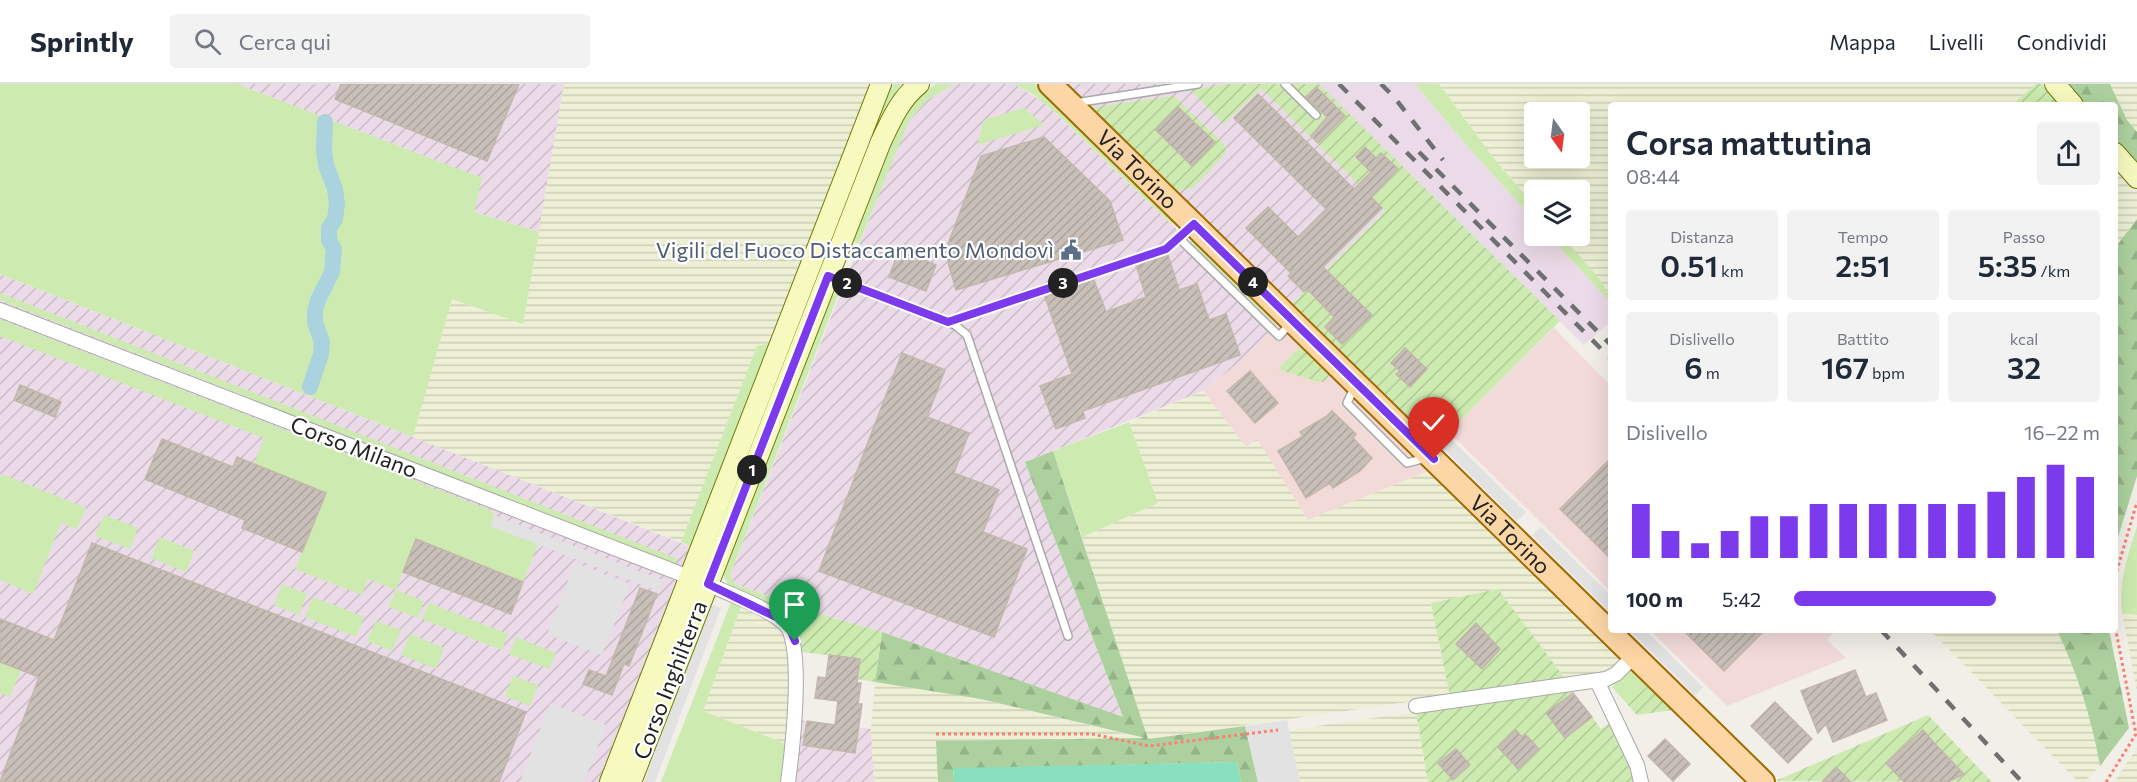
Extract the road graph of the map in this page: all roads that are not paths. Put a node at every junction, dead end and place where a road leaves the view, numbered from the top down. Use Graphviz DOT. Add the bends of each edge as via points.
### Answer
graph roads {
  1 [pos="881,84"];
  2 [pos="920,84"];
  3 [pos="1050,84"];
  4 [pos="1198,84"];
  5 [pos="1285,84"];
  6 [pos="2055,84"];
  7 [pos="2070,102"];
  8 [pos="1070,104"];
  9 [pos="1316,115"];
  10 [pos="2118,156"];
  11 [pos="2137,178"];
  12 [pos="1186,231"];
  13 [pos="820,272"];
  14 [pos="0,310"];
  15 [pos="948,322"];
  16 [pos="699,581"];
  17 [pos="1608,629"];
  18 [pos="1612,633"];
  19 [pos="1068,636"];
  20 [pos="1635,655"];
  21 [pos="1597,681"];
  22 [pos="1416,706"];
  23 [pos="644,721"];
  24 [pos="610,782"];
  25 [pos="631,782"];
  26 [pos="788,782"];
  27 [pos="1641,782"];
  28 [pos="1763,782"];
  1 -- 13 [label="street, Corso Inghilterra"];
  2 -- 13 [label="street, Corso Inghilterra" via="904,99 888,126"];
  3 -- 8 [label="main road, Via Torino"];
  4 -- 8 [label="lane"];
  5 -- 9 [label="lane"];
  6 -- 7 [label="street"];
  8 -- 12 [label="main road, Via Torino"];
  10 -- 11 [label="street"];
  12 -- 15 [label="lane" via="1166,249"];
  12 -- 17 [label="main road, Via Torino" via="1293,321"];
  13 -- 15 [label="lane"];
  13 -- 16 [label="street, Corso Inghilterra"];
  14 -- 16 [label="street, Corso Milano"];
  15 -- 19 [label="lane" via="964,331 969,340"];
  16 -- 23 [label="street, Corso Inghilterra"];
  16 -- 26 [label="street, Corso Milano" via="778,618 793,634 794,718"];
  18 -- 20 [label="main road, Via Torino"];
  20 -- 21 [label="street" via="1612,677"];
  20 -- 28 [label="main road, Via Torino"];
  21 -- 22 [label="street"];
  21 -- 27 [label="street" via="1637,765"];
  23 -- 24 [label="street, Corso Inghilterra"];
  23 -- 25 [label="street, Corso Inghilterra"];
}
